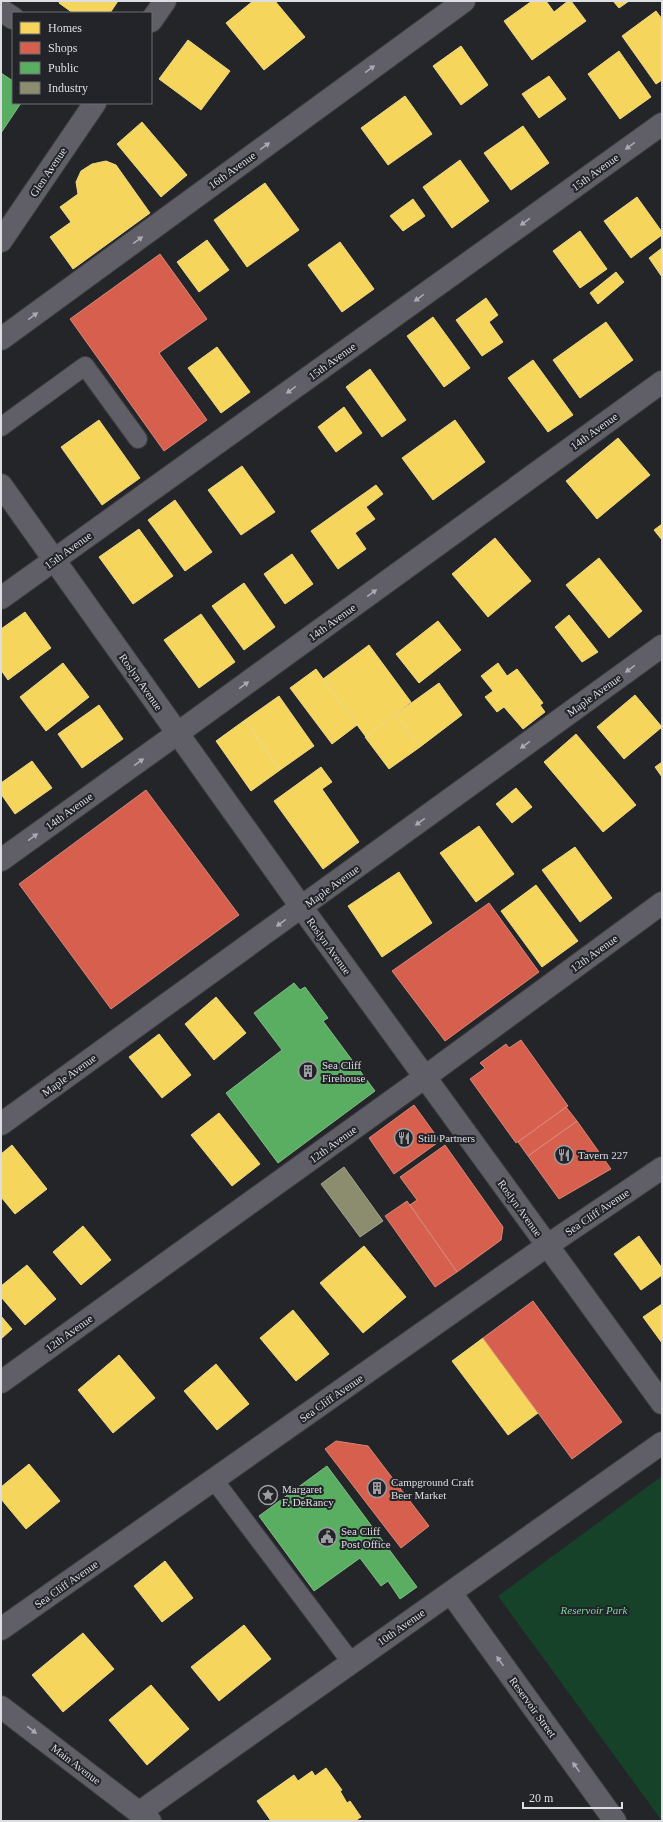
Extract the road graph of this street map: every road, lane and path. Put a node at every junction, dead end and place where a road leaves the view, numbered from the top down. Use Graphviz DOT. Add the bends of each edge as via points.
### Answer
graph roads {
  1 [pos="165,1"];
  2 [pos="464,1"];
  3 [pos="1,10"];
  4 [pos="12,17"];
  5 [pos="152,20"];
  6 [pos="94,104"];
  7 [pos="662,124"];
  8 [pos="1,241"];
  9 [pos="1,339"];
  10 [pos="662,382"];
  11 [pos="1,427"];
  12 [pos="138,439"];
  13 [pos="1,485"];
  14 [pos="55,560"];
  15 [pos="1,598"];
  16 [pos="662,646"];
  17 [pos="178,733"];
  18 [pos="1,860"];
  19 [pos="662,903"];
  20 [pos="302,908"];
  21 [pos="425,1077"];
  22 [pos="1,1124"];
  23 [pos="662,1168"];
  24 [pos="548,1245"];
  25 [pos="1,1382"];
  26 [pos="662,1403"];
  27 [pos="662,1443"];
  28 [pos="214,1480"];
  29 [pos="450,1593"];
  30 [pos="1,1629"];
  31 [pos="351,1662"];
  32 [pos="1,1707"];
  33 [pos="145,1816"];
  34 [pos="615,1821"];
  1 -- 5 [label="street"];
  9 -- 2 [label="street, 16th Avenue, one-way"];
  3 -- 4 [label="street"];
  6 -- 8 [label="street, Glen Avenue"];
  7 -- 14 [label="street, 15th Avenue, one-way"];
  17 -- 10 [label="street, 14th Avenue, one-way"];
  11 -- 12 [label="lane" via="85,366"];
  13 -- 14 [label="street, Roslyn Avenue"];
  14 -- 15 [label="street, 15th Avenue"];
  14 -- 17 [label="street, Roslyn Avenue"];
  16 -- 20 [label="street, Maple Avenue, one-way"];
  18 -- 17 [label="street, 14th Avenue, one-way"];
  17 -- 20 [label="street, Roslyn Avenue"];
  19 -- 21 [label="street, 12th Avenue"];
  20 -- 21 [label="street, Roslyn Avenue"];
  20 -- 22 [label="street, Maple Avenue, one-way"];
  21 -- 24 [label="street, Roslyn Avenue"];
  21 -- 25 [label="street, 12th Avenue"];
  23 -- 24 [label="street, Sea Cliff Avenue"];
  24 -- 26 [label="street, Roslyn Avenue"];
  24 -- 28 [label="street, Sea Cliff Avenue"];
  27 -- 29 [label="street, 10th Avenue"];
  28 -- 30 [label="street, Sea Cliff Avenue"];
  28 -- 31 [label="lane"];
  29 -- 31 [label="street, 10th Avenue"];
  34 -- 29 [label="street, Reservoir Street, one-way"];
  31 -- 33 [label="street, 10th Avenue"];
  32 -- 33 [label="street, Main Avenue, one-way"];
}
